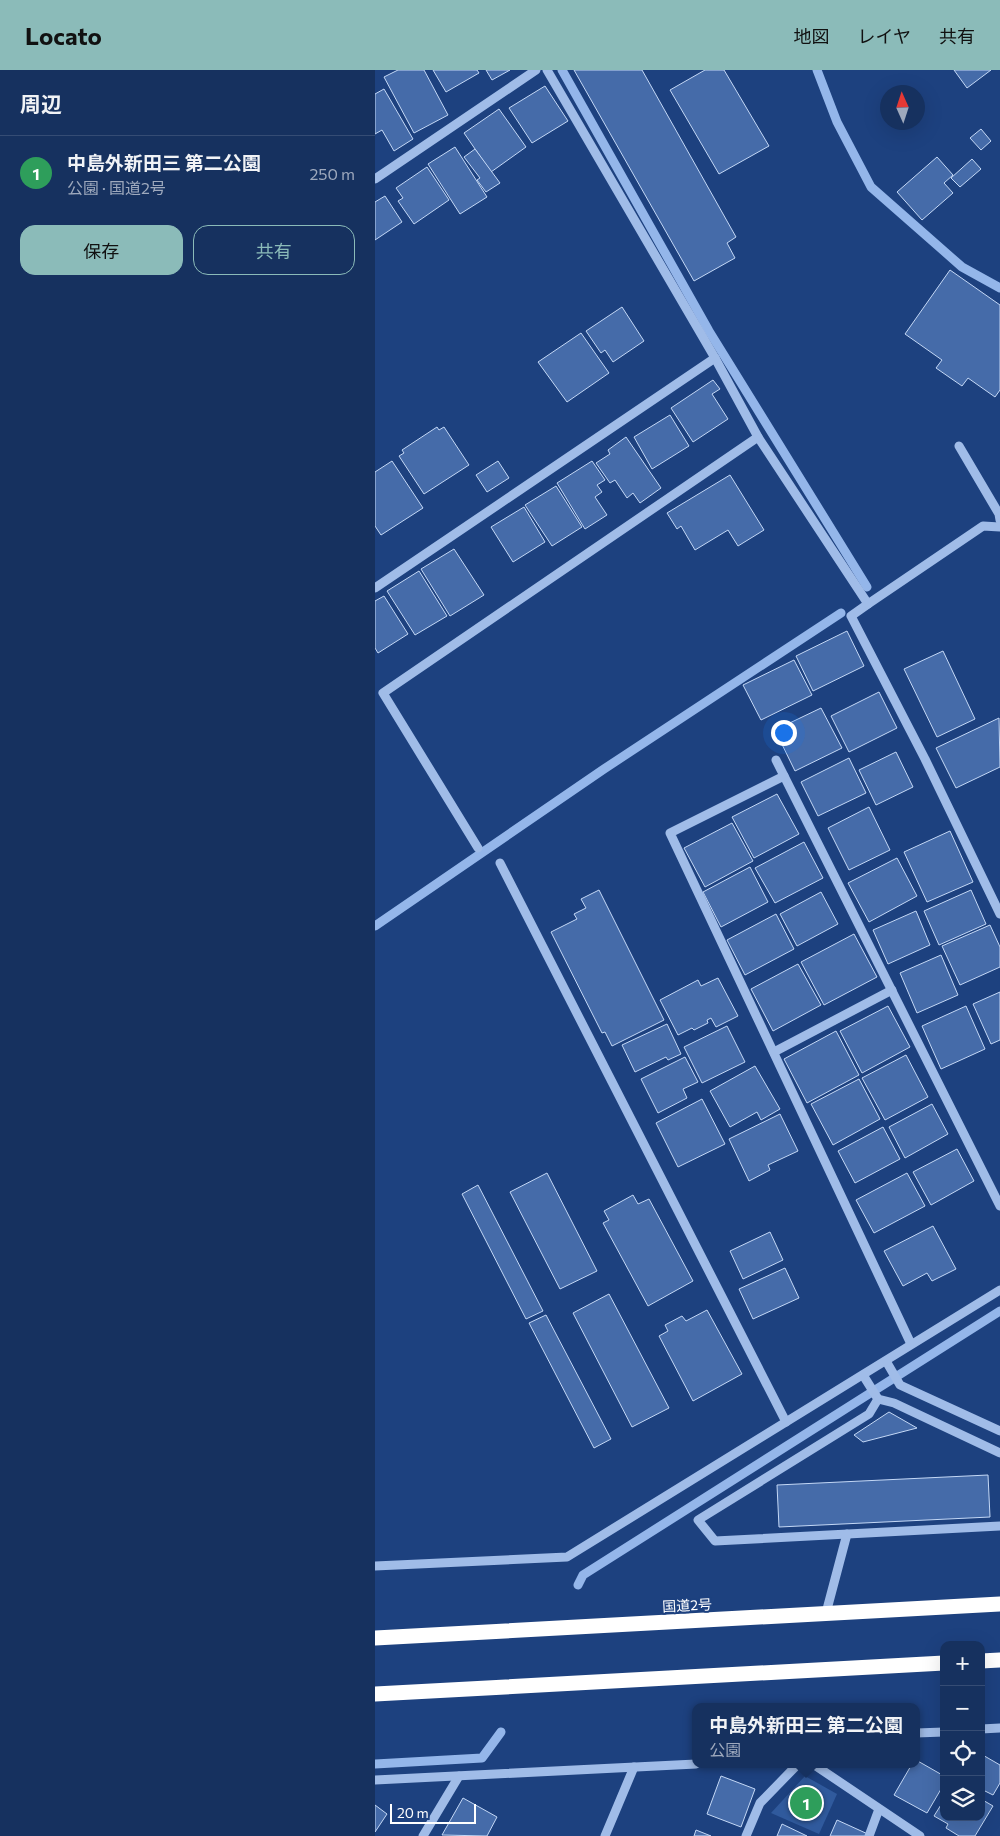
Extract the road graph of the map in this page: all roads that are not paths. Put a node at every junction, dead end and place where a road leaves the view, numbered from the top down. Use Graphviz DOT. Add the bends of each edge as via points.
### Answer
graph roads {
  1 [pos="536,70"];
  2 [pos="547,70"];
  3 [pos="375,179"];
  4 [pos="715,358"];
  5 [pos="757,437"];
  6 [pos="959,446"];
  7 [pos="1000,520"];
  8 [pos="1000,526"];
  9 [pos="375,588"];
  10 [pos="867,604"];
  11 [pos="776,760"];
  12 [pos="784,776"];
  13 [pos="478,848"];
  14 [pos="500,863"];
  15 [pos="1000,914"];
  16 [pos="892,990"];
  17 [pos="774,1052"];
  18 [pos="1000,1206"];
  19 [pos="1000,1290"];
  20 [pos="911,1344"];
  21 [pos="888,1365"];
  22 [pos="865,1379"];
  23 [pos="877,1397"];
  24 [pos="787,1422"];
  25 [pos="1000,1431"];
  26 [pos="1000,1453"];
  27 [pos="1000,1526"];
  28 [pos="847,1534"];
  29 [pos="375,1566"];
  30 [pos="1000,1604"];
  31 [pos="826,1613"];
  32 [pos="375,1638"];
  33 [pos="1000,1660"];
  34 [pos="985,1661"];
  35 [pos="940,1663"];
  36 [pos="375,1694"];
  37 [pos="1000,1728"];
  38 [pos="985,1730"];
  39 [pos="940,1732"];
  40 [pos="920,1733"];
  41 [pos="692,1764"];
  42 [pos="634,1767"];
  43 [pos="794,1768"];
  44 [pos="819,1768"];
  45 [pos="459,1776"];
  46 [pos="375,1780"];
  47 [pos="879,1809"];
  48 [pos="423,1836"];
  49 [pos="605,1836"];
  50 [pos="746,1836"];
  51 [pos="869,1836"];
  52 [pos="920,1836"];
  1 -- 3 [label="street"];
  2 -- 4 [label="street"];
  4 -- 5 [label="street"];
  4 -- 9 [label="street"];
  5 -- 10 [label="street"];
  5 -- 13 [label="street" via="383,693"];
  6 -- 7 [label="street"];
  8 -- 10 [label="street" via="983,526"];
  10 -- 15 [label="street" via="851,616"];
  11 -- 12 [label="street"];
  12 -- 16 [label="street"];
  12 -- 17 [label="street" via="670,832"];
  14 -- 24 [label="street"];
  16 -- 17 [label="street"];
  16 -- 18 [label="street"];
  17 -- 20 [label="street"];
  19 -- 20 [label="street"];
  20 -- 21 [label="street"];
  21 -- 22 [label="street"];
  21 -- 25 [label="street" via="900,1385"];
  22 -- 23 [label="street"];
  22 -- 24 [label="street"];
  23 -- 26 [label="street"];
  23 -- 28 [label="street" via="869,1414 698,1520 715,1541"];
  24 -- 29 [label="street" via="567,1557"];
  27 -- 28 [label="street"];
  28 -- 31 [label="street"];
  30 -- 31 [label="highway, 国道2号"];
  31 -- 32 [label="highway, 国道2号"];
  33 -- 34 [label="highway"];
  35 -- 36 [label="highway"];
  37 -- 38 [label="street"];
  39 -- 40 [label="street"];
  41 -- 42 [label="street"];
  42 -- 45 [label="street"];
  42 -- 49 [label="street"];
  43 -- 50 [label="street" via="760,1803"];
  44 -- 47 [label="street"];
  45 -- 46 [label="street"];
  45 -- 48 [label="street"];
  47 -- 51 [label="street"];
  47 -- 52 [label="street"];
}
